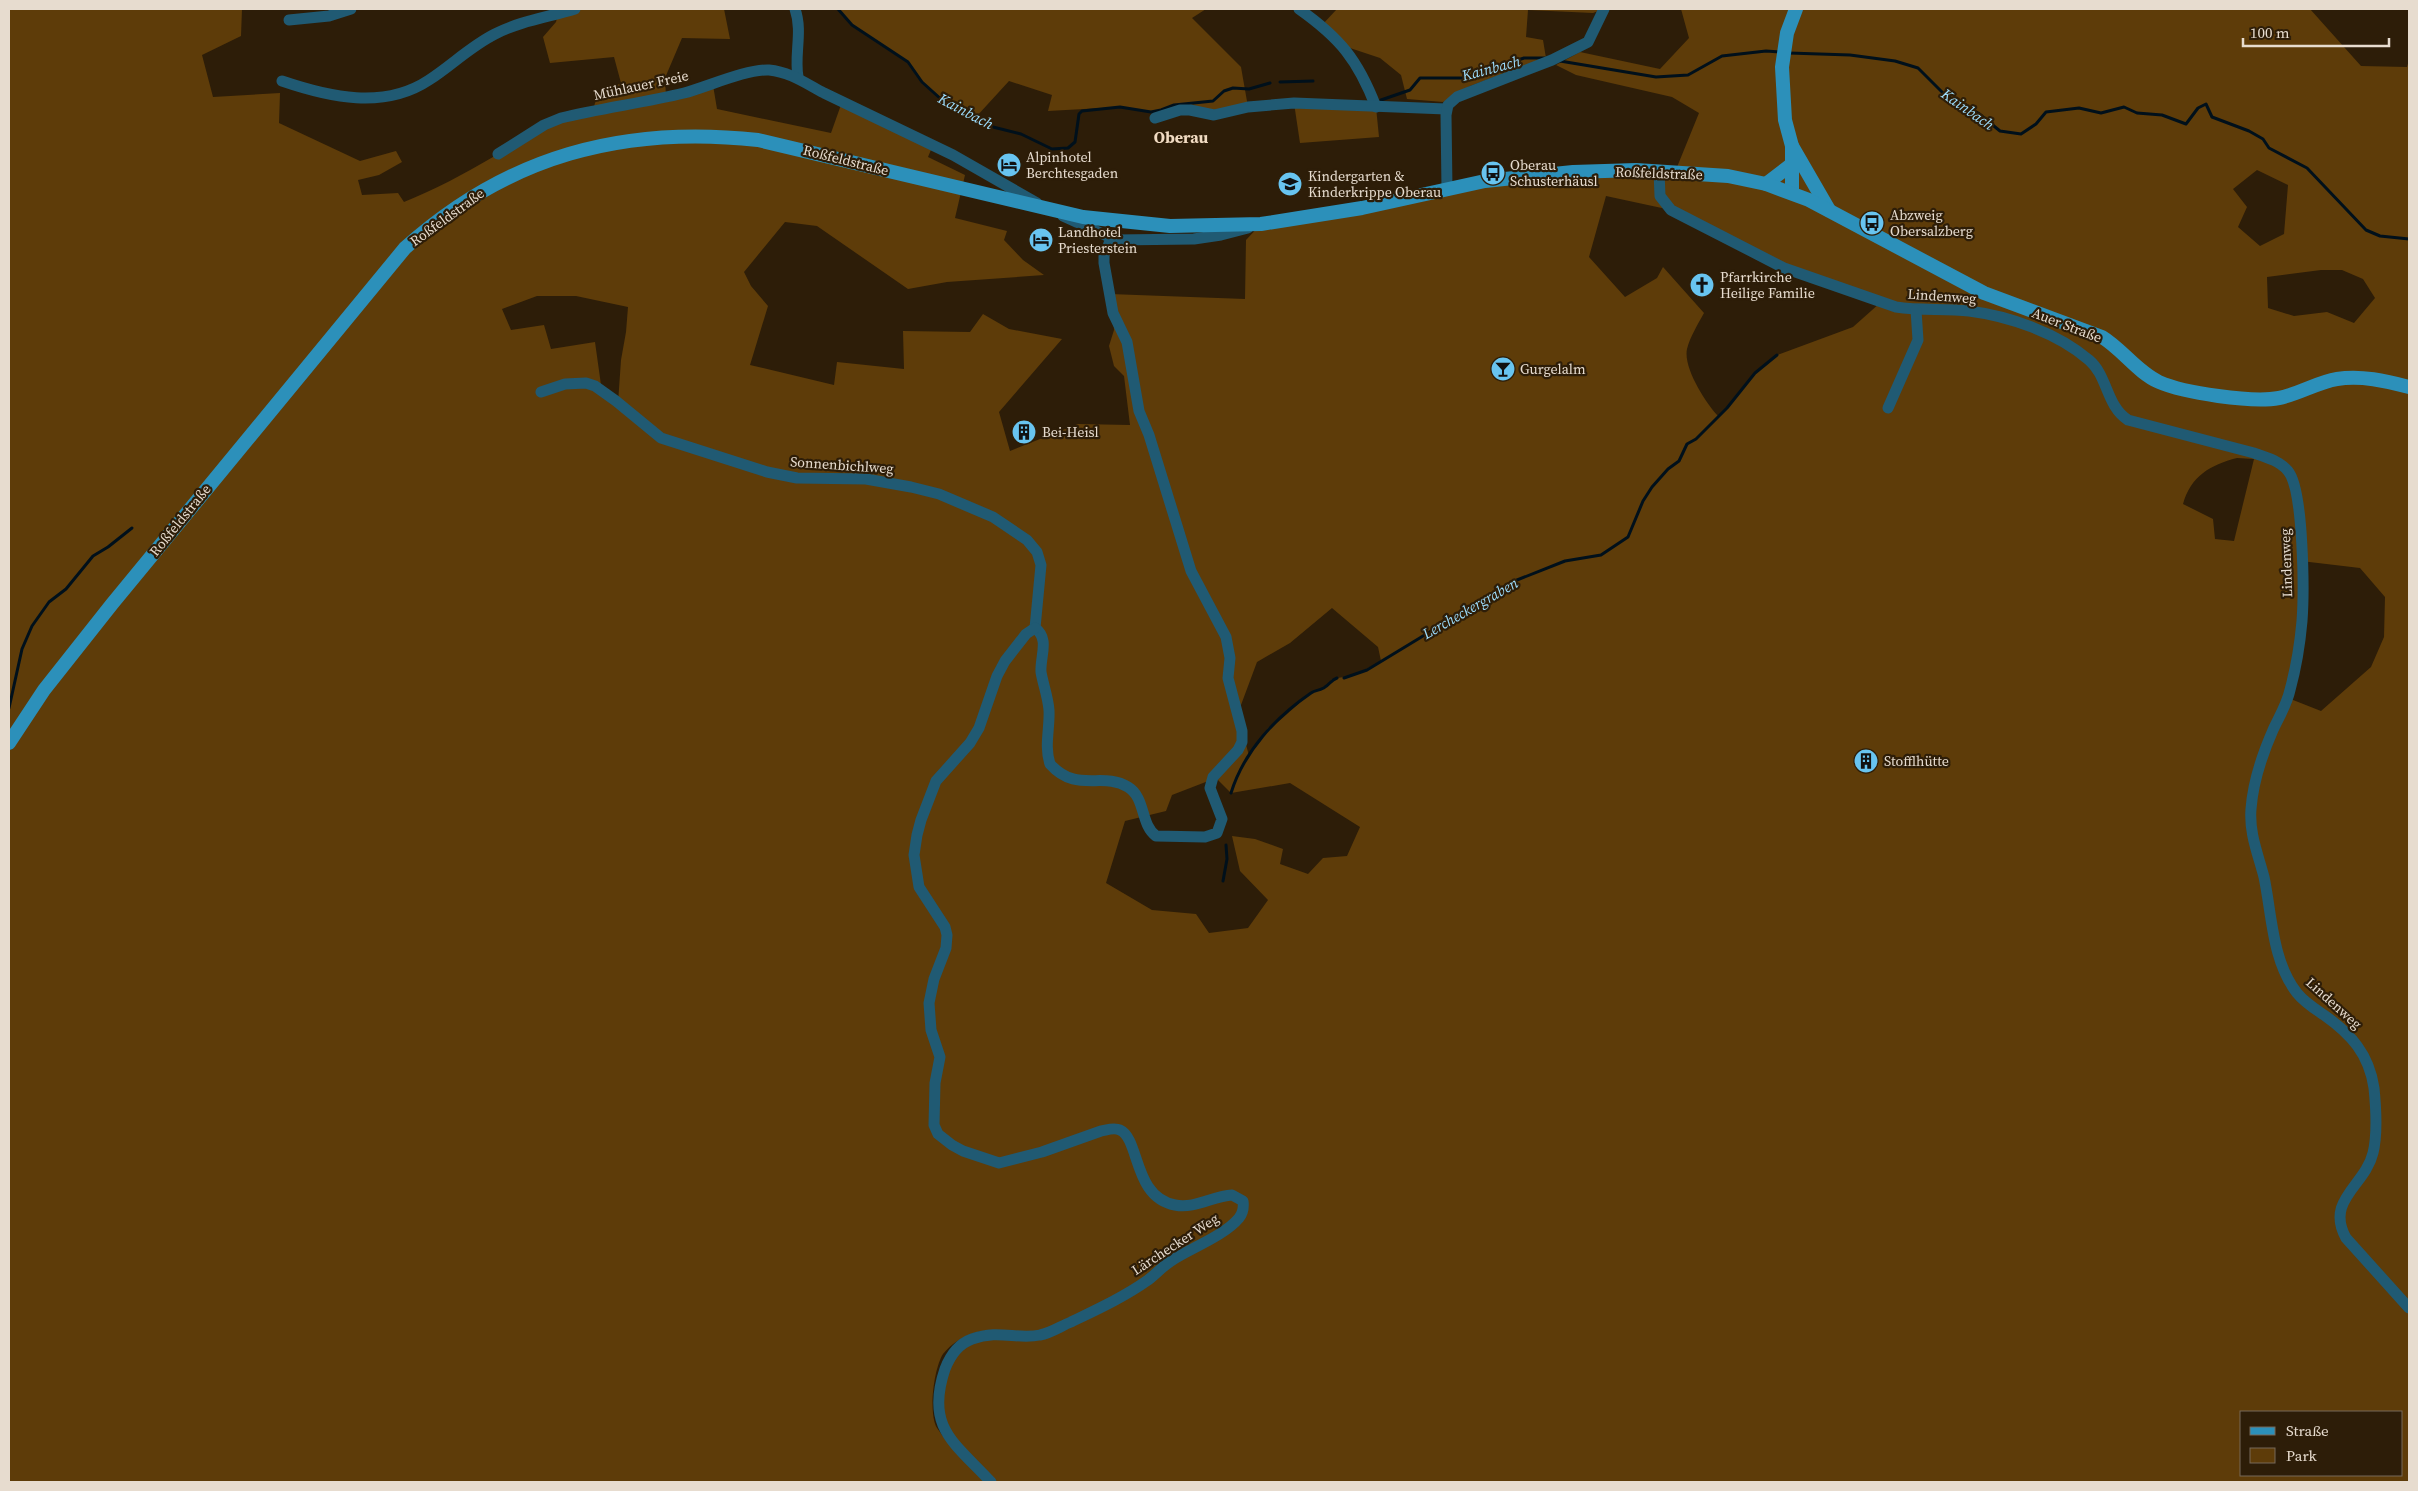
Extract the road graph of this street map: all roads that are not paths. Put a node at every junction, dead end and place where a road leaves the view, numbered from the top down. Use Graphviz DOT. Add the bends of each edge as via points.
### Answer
graph roads {
  1 [pos="351,9"];
  2 [pos="576,9"];
  3 [pos="795,9"];
  4 [pos="1299,9"];
  5 [pos="1604,9"];
  6 [pos="1796,9"];
  7 [pos="289,20"];
  8 [pos="798,77"];
  9 [pos="282,81"];
  10 [pos="1376,107"];
  11 [pos="1446,109"];
  12 [pos="1155,118"];
  13 [pos="1792,146"];
  14 [pos="498,154"];
  15 [pos="1792,164"];
  16 [pos="1659,171"];
  17 [pos="1808,173"];
  18 [pos="1766,184"];
  19 [pos="1446,189"];
  20 [pos="1792,193"];
  21 [pos="1047,208"];
  22 [pos="1829,210"];
  23 [pos="1261,224"];
  24 [pos="1111,239"];
  25 [pos="1916,310"];
  26 [pos="2409,387"];
  27 [pos="541,392"];
  28 [pos="1888,408"];
  29 [pos="1035,628"];
  30 [pos="9,743"];
  31 [pos="2409,1308"];
  32 [pos="991,1482"];
  1 -- 7 [label="street" via="329,16"];
  2 -- 9 [label="street" via="495,34 427,82 396,93 368,98 338,97"];
  3 -- 8 [label="street" via="799,29"];
  4 -- 10 [label="street" via="1344,46 1363,76"];
  5 -- 11 [label="street" via="1588,42 1552,60 1471,90 1452,100"];
  6 -- 13 [label="main road" via="1787,33 1782,67 1785,120"];
  8 -- 14 [label="street, Mühlauer Freie" via="778,71 755,71 684,93 568,116 544,125"];
  8 -- 21 [label="street, Mühlauer Freie" via="824,93 953,154"];
  10 -- 11 [label="street"];
  10 -- 12 [label="street" via="1294,102 1214,115 1180,110"];
  11 -- 19 [label="street"];
  13 -- 15 [label="main road"];
  13 -- 17 [label="main road"];
  15 -- 18 [label="main road"];
  15 -- 20 [label="main road"];
  16 -- 18 [label="main road, Roßfeldstraße" via="1728,176"];
  16 -- 19 [label="main road, Roßfeldstraße" via="1573,172 1485,181"];
  16 -- 25 [label="street, Lindenweg" via="1660,196 1671,210 1784,268 1880,302"];
  17 -- 20 [label="main road" via="1806,180"];
  17 -- 22 [label="main road"];
  18 -- 20 [label="main road, Roßfeldstraße"];
  19 -- 23 [label="main road, Roßfeldstraße" via="1362,208"];
  20 -- 22 [label="main road, Auer Straße"];
  21 -- 23 [label="main road, Roßfeldstraße" via="1083,217 1141,224"];
  21 -- 24 [label="street, Roßfeldstraße"];
  21 -- 30 [label="main road, Roßfeldstraße" via="800,149 724,136 677,135 620,140 535,165 488,188 425,230 405,248 117,597 44,690"];
  22 -- 26 [label="main road, Auer Straße" via="1984,293 2102,337 2158,382 2174,387 2242,398 2278,398 2336,379 2353,377"];
  23 -- 24 [label="street, Roßfeldstraße" via="1194,239"];
  24 -- 29 [label="street, Sonnenbichlweg" via="1104,263 1114,313 1127,342 1139,411 1191,571 1226,637 1230,658 1228,678 1242,742 1213,777 1210,788 1222,819 1217,833 1205,837 1156,836 1139,798 1130,788 1118,782 1080,781 1066,777 1050,764 1047,744 1049,709 1042,673 1044,644"];
  25 -- 28 [label="street" via="1918,340"];
  25 -- 31 [label="street, Lindenweg" via="1969,311 2041,332 2090,361 2102,377 2117,410 2128,420 2274,460 2289,472 2294,481 2300,520 2300,640 2290,692 2257,775 2251,826 2276,946 2289,980 2304,1000 2354,1040 2369,1066 2374,1088 2373,1154 2344,1200 2340,1228"];
  27 -- 29 [label="street, Sonnenbichlweg" via="564,384 586,383 616,401 661,438 767,472 797,478 866,479 910,486 939,494 993,517 1027,540 1037,552 1041,565"];
  29 -- 32 [label="street, Lärchecker Weg" via="1026,634 1005,661 970,743 936,781 917,835 914,855 919,887 948,935 929,1003 931,1030 940,1057 934,1083 934,1125 938,1134 952,1144 999,1163 1101,1131 1120,1130 1129,1139 1145,1182 1164,1202 1188,1206 1232,1195 1243,1201 1244,1206 1235,1222 1208,1242 1169,1262 1148,1280 1104,1307 1039,1335 991,1334 959,1346 943,1376 938,1401 939,1417 946,1434"];
}
